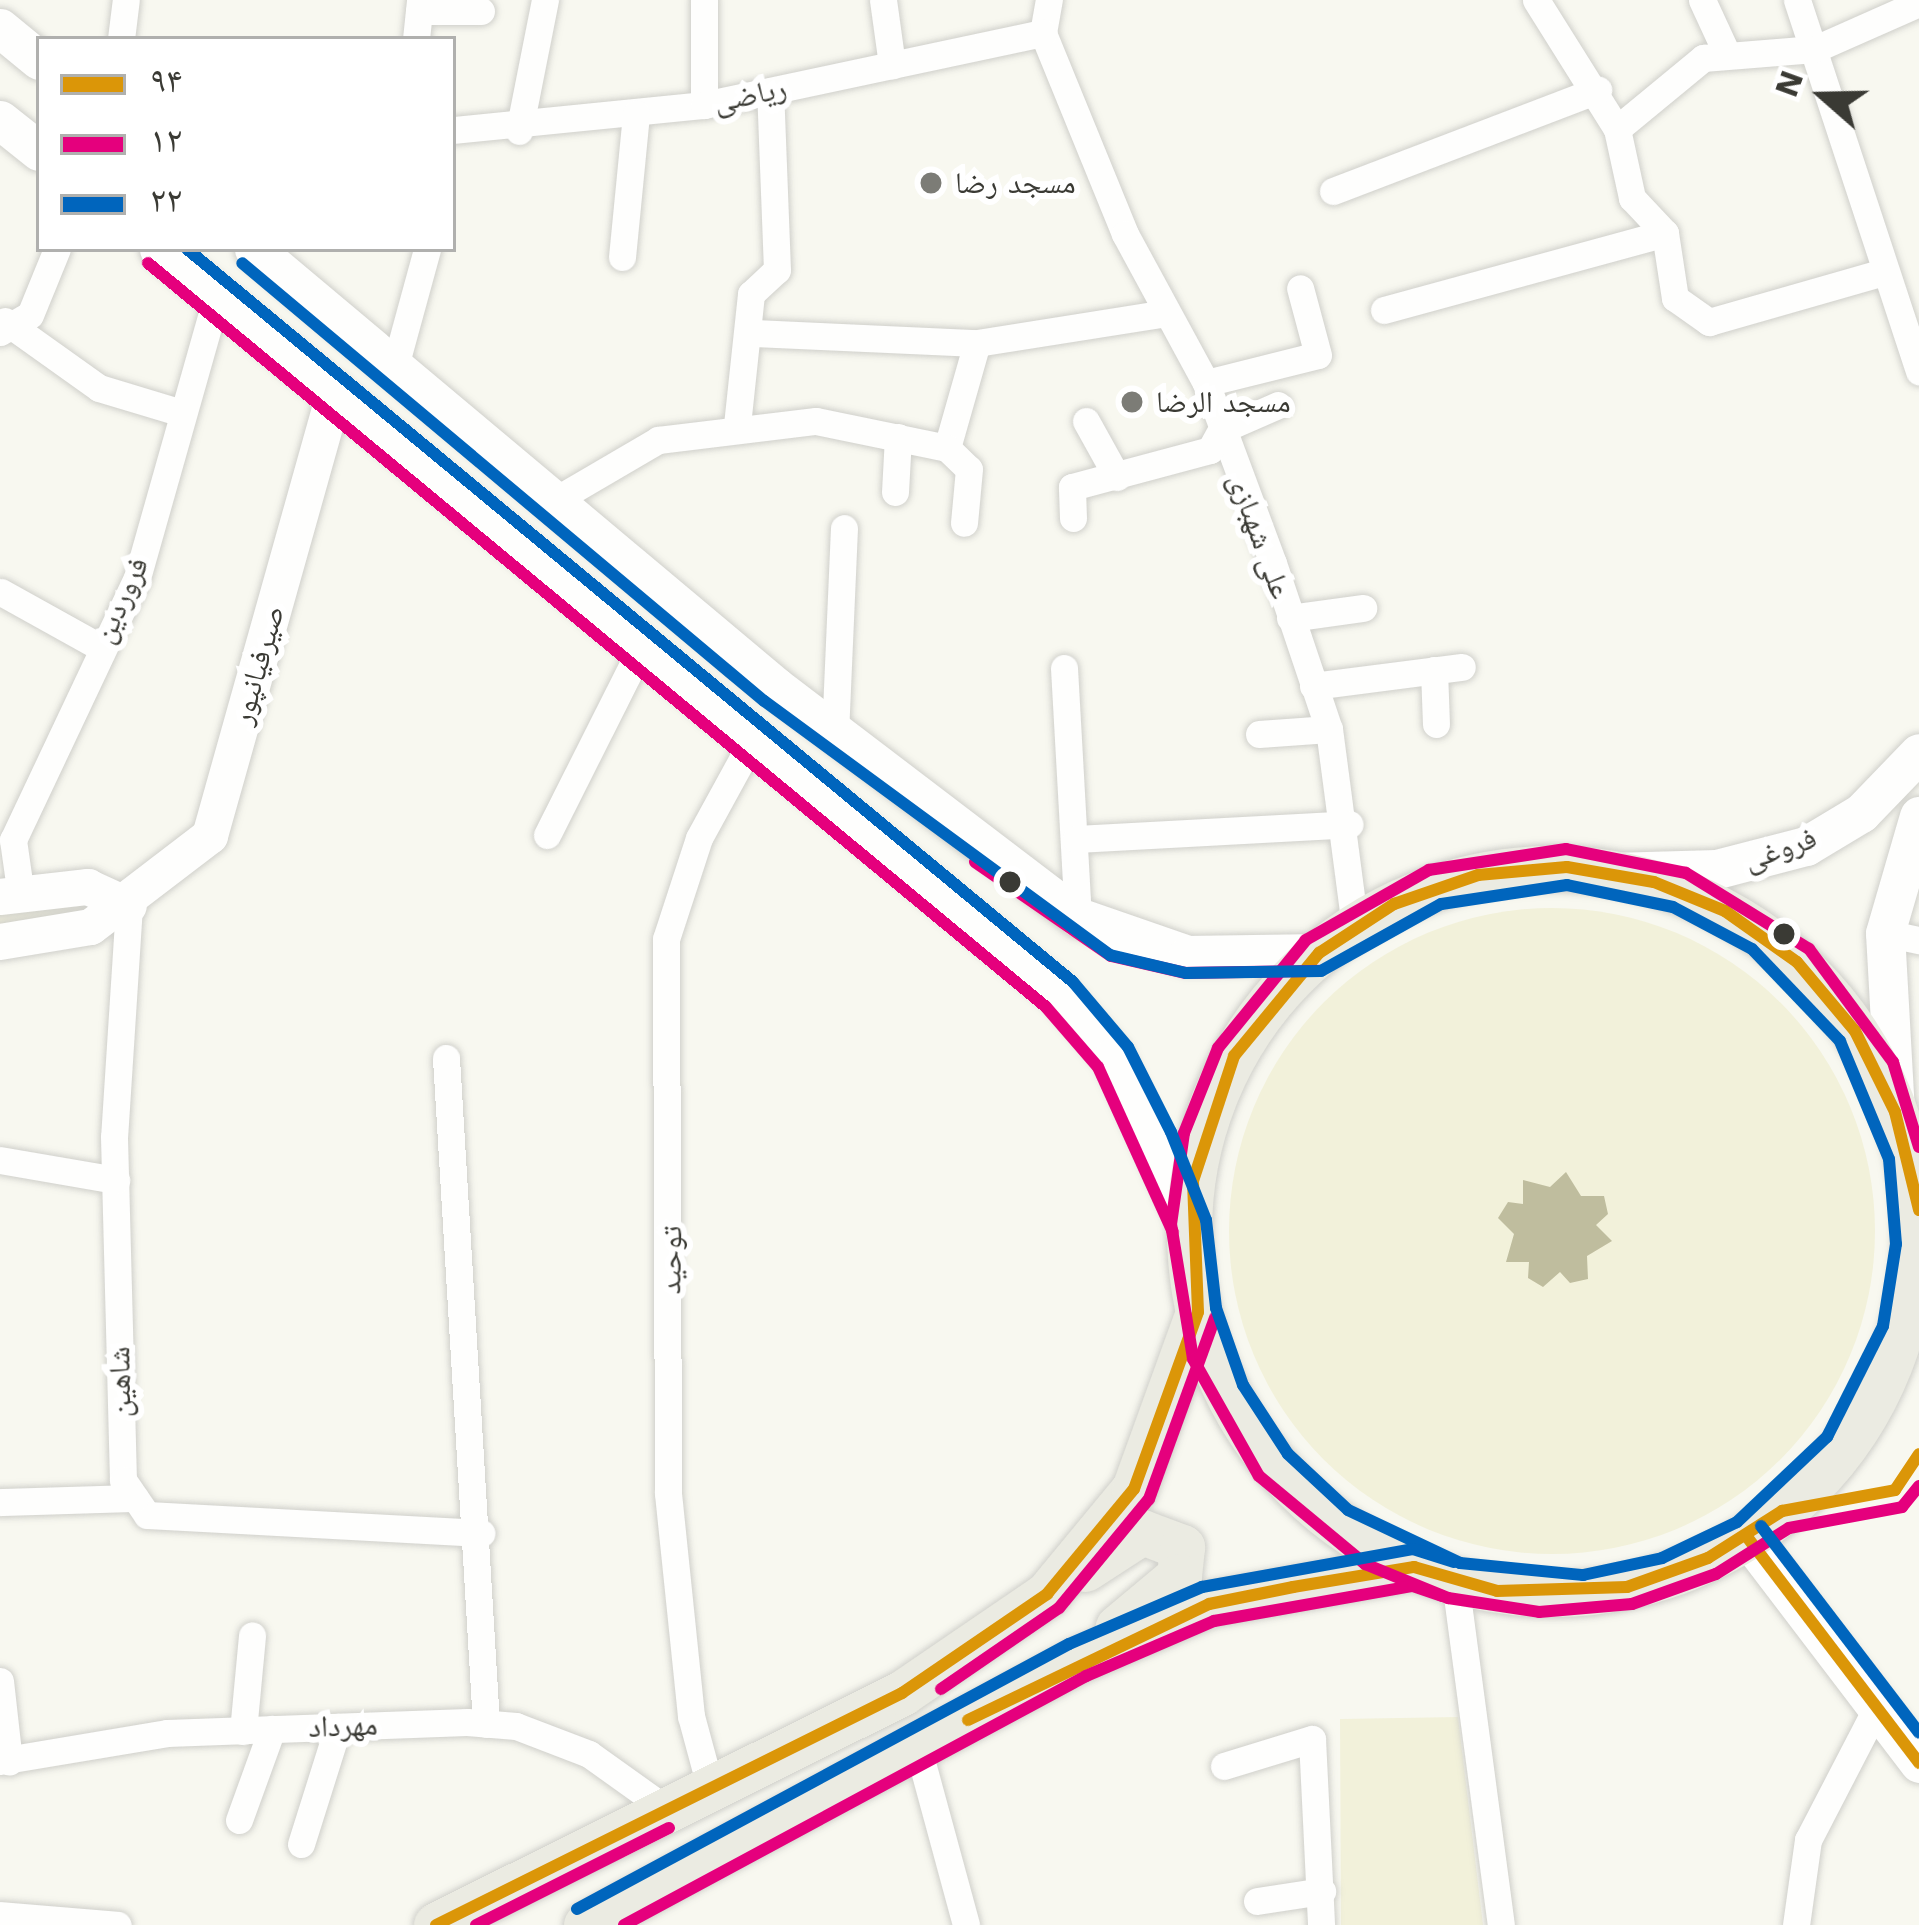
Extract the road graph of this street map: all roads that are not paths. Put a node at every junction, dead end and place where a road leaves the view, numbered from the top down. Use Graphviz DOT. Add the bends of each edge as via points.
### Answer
graph roads {
  1 [pos="126,0"];
  2 [pos="545,0"];
  3 [pos="704,0"];
  4 [pos="883,0"];
  5 [pos="1049,0"];
  6 [pos="1536,0"];
  7 [pos="1702,0"];
  8 [pos="1797,0"];
  9 [pos="1919,3"];
  10 [pos="481,11"];
  11 [pos="418,17"];
  12 [pos="0,28"];
  13 [pos="1043,33"];
  14 [pos="122,36"];
  15 [pos="1815,49"];
  16 [pos="1726,52"];
  17 [pos="36,58"];
  18 [pos="892,65"];
  19 [pos="1598,90"];
  20 [pos="770,91"];
  21 [pos="704,105"];
  22 [pos="636,114"];
  23 [pos="0,120"];
  24 [pos="1617,129"];
  25 [pos="456,130"];
  26 [pos="519,131"];
  27 [pos="36,150"];
  28 [pos="1334,190"];
  29 [pos="1665,233"];
  30 [pos="56,252"];
  31 [pos="163,252"];
  32 [pos="257,252"];
  33 [pos="426,252"];
  34 [pos="622,257"];
  35 [pos="1880,273"];
  36 [pos="1300,288"];
  37 [pos="217,296"];
  38 [pos="1384,310"];
  39 [pos="1166,313"];
  40 [pos="3,326"];
  41 [pos="754,333"];
  42 [pos="357,340"];
  43 [pos="977,343"];
  44 [pos="394,370"];
  45 [pos="1919,371"];
  46 [pos="1206,383"];
  47 [pos="335,391"];
  48 [pos="1278,405"];
  49 [pos="182,413"];
  50 [pos="1086,421"];
  51 [pos="736,425"];
  52 [pos="1221,430"];
  53 [pos="898,436"];
  54 [pos="946,448"];
  55 [pos="1117,477"];
  56 [pos="895,492"];
  57 [pos="552,502"];
  58 [pos="1073,518"];
  59 [pos="964,523"];
  60 [pos="844,528"];
  61 [pos="1,592"];
  62 [pos="1363,608"];
  63 [pos="1290,618"];
  64 [pos="100,647"];
  65 [pos="640,650"];
  66 [pos="1064,668"];
  67 [pos="1313,686"];
  68 [pos="1436,724"];
  69 [pos="1329,729"];
  70 [pos="836,734"];
  71 [pos="1259,734"];
  72 [pos="750,745"];
  73 [pos="1919,753"];
  74 [pos="1869,805"];
  75 [pos="1350,824"];
  76 [pos="1912,829"];
  77 [pos="547,836"];
  78 [pos="1076,839"];
  79 [pos="1611,872"];
  80 [pos="10,897"];
  81 [pos="129,906"];
  82 [pos="1078,917"];
  83 [pos="1902,936"];
  84 [pos="1337,939"];
  85 [pos="0,942"];
  86 [pos="446,1058"];
  87 [pos="1894,1112"];
  88 [pos="0,1160"];
  89 [pos="116,1180"];
  90 [pos="1916,1205"];
  91 [pos="1189,1225"];
  92 [pos="1198,1312"];
  93 [pos="135,1498"];
  94 [pos="0,1502"];
  95 [pos="482,1533"];
  96 [pos="1747,1537"];
  97 [pos="1434,1574"];
  98 [pos="1047,1594"];
  99 [pos="252,1635"];
  100 [pos="1078,1660"];
  101 [pos="0,1681"];
  102 [pos="1876,1709"];
  103 [pos="486,1724"];
  104 [pos="338,1726"];
  105 [pos="272,1729"];
  106 [pos="243,1730"];
  107 [pos="918,1748"];
  108 [pos="5,1761"];
  109 [pos="1919,1763"];
  110 [pos="1223,1766"];
  111 [pos="711,1790"];
  112 [pos="666,1809"];
  113 [pos="239,1820"];
  114 [pos="301,1844"];
  115 [pos="1322,1891"];
  116 [pos="1257,1901"];
  117 [pos="0,1915"];
  118 [pos="118,1925"];
  119 [pos="436,1925"];
  120 [pos="586,1925"];
  121 [pos="966,1925"];
  122 [pos="1321,1925"];
  123 [pos="1502,1925"];
  124 [pos="1796,1925"];
  1 -- 14 [label="street"];
  2 -- 26 [label="street"];
  3 -- 21 [label="street"];
  4 -- 18 [label="street"];
  5 -- 13 [label="street"];
  6 -- 19 [label="street"];
  7 -- 16 [label="street"];
  8 -- 15 [label="street"];
  9 -- 15 [label="street"];
  10 -- 11 [label="street"];
  12 -- 17 [label="main road"];
  13 -- 18 [label="street, ریاضی"];
  13 -- 39 [label="street, علی شهبازی"];
  15 -- 16 [label="street"];
  15 -- 35 [label="street"];
  16 -- 24 [label="street" via="1703,58"];
  18 -- 20 [label="street, ریاضی"];
  19 -- 24 [label="street"];
  19 -- 28 [label="street"];
  20 -- 21 [label="street, ریاضی"];
  20 -- 41 [label="street" via="777,270 751,294"];
  21 -- 22 [label="street, ریاضی"];
  22 -- 26 [label="street, ریاضی"];
  22 -- 34 [label="street"];
  23 -- 27 [label="main road"];
  24 -- 29 [label="street" via="1632,198"];
  25 -- 26 [label="street, ریاضی"];
  29 -- 35 [label="street" via="1676,298 1709,322"];
  29 -- 38 [label="street"];
  30 -- 40 [label="street" via="29,315"];
  31 -- 37 [label="main road"];
  32 -- 42 [label="main road"];
  33 -- 44 [label="street"];
  35 -- 45 [label="street"];
  36 -- 46 [label="street" via="1318,355"];
  37 -- 47 [label="main road"];
  37 -- 49 [label="street, فروردین"];
  39 -- 43 [label="street"];
  39 -- 46 [label="street, علی شهبازی"];
  40 -- 49 [label="street" via="99,388"];
  41 -- 43 [label="street"];
  41 -- 51 [label="street"];
  42 -- 44 [label="main road"];
  42 -- 47 [label="main road"];
  43 -- 54 [label="street"];
  44 -- 57 [label="main road"];
  46 -- 52 [label="street, علی شهبازی"];
  47 -- 65 [label="main road"];
  47 -- 81 [label="street, صیرفیانپور" via="210,836"];
  48 -- 52 [label="street"];
  49 -- 64 [label="street, فروردین" via="137,578"];
  50 -- 55 [label="street"];
  51 -- 53 [label="street" via="816,421"];
  51 -- 57 [label="street" via="658,440"];
  52 -- 55 [label="street" via="1210,451"];
  52 -- 63 [label="street, علی شهبازی"];
  53 -- 54 [label="street"];
  53 -- 56 [label="street"];
  54 -- 59 [label="street" via="969,469"];
  55 -- 58 [label="street" via="1072,487"];
  57 -- 70 [label="main road"];
  60 -- 70 [label="street"];
  61 -- 64 [label="street"];
  62 -- 63 [label="street"];
  63 -- 67 [label="street, علی شهبازی"];
  64 -- 80 [label="street, فروردین" via="13,840"];
  65 -- 72 [label="main road"];
  65 -- 77 [label="street"];
  66 -- 78 [label="street"];
  67 -- 68 [label="street" via="1448,668"];
  67 -- 69 [label="street, علی شهبازی"];
  69 -- 71 [label="street"];
  69 -- 75 [label="street, علی شهبازی"];
  70 -- 82 [label="main road"];
  72 -- 91 [label="main road" via="1059,994 1113,1057"];
  72 -- 111 [label="street, توحید" via="699,838 666,938 668,1492 691,1715"];
  73 -- 74 [label="main road, فروغی"];
  74 -- 76 [label="main road" via="1882,837"];
  74 -- 79 [label="main road, فروغی" via="1806,847 1717,869"];
  75 -- 78 [label="street"];
  75 -- 84 [label="street, علی شهبازی"];
  76 -- 83 [label="main road"];
  78 -- 82 [label="street"];
  79 -- 84 [label="main road" via="1478,875"];
  79 -- 87 [label="main road" via="1702,899 1797,962 1855,1031"];
  80 -- 81 [label="street" via="88,887"];
  81 -- 85 [label="street, صیرفیانپور" via="91,927"];
  81 -- 89 [label="street, شاهین"];
  82 -- 84 [label="main road" via="1188,955"];
  83 -- 87 [label="main road"];
  84 -- 91 [label="main road" via="1234,1056 1201,1138"];
  86 -- 95 [label="street"];
  87 -- 90 [label="main road"];
  88 -- 89 [label="street"];
  89 -- 93 [label="street, شاهین" via="123,1480"];
  90 -- 96 [label="main road" via="1909,1289 1876,1392 1814,1481"];
  91 -- 92 [label="main road"];
  92 -- 97 [label="main road" via="1227,1393 1274,1466 1338,1525"];
  92 -- 98 [label="main road" via="1134,1489"];
  93 -- 94 [label="street"];
  93 -- 95 [label="street" via="147,1515 230,1524"];
  95 -- 103 [label="street"];
  96 -- 97 [label="main road" via="1668,1575 1584,1593"];
  96 -- 102 [label="main road"];
  97 -- 100 [label="main road" via="1209,1604"];
  97 -- 123 [label="street"];
  98 -- 100 [label="main road" via="1142,1532 1182,1547 1180,1576"];
  98 -- 111 [label="main road" via="902,1693"];
  99 -- 106 [label="street"];
  100 -- 107 [label="main road"];
  101 -- 108 [label="street"];
  102 -- 109 [label="main road"];
  102 -- 124 [label="street" via="1808,1840"];
  103 -- 104 [label="street, مهرداد"];
  103 -- 112 [label="street, مهرداد" via="589,1754"];
  104 -- 105 [label="street, مهرداد"];
  104 -- 114 [label="street"];
  105 -- 106 [label="street, مهرداد"];
  105 -- 113 [label="street"];
  106 -- 108 [label="street, مهرداد"];
  107 -- 120 [label="main road"];
  107 -- 121 [label="street"];
  110 -- 115 [label="street" via="1312,1739"];
  111 -- 112 [label="main road"];
  112 -- 119 [label="main road"];
  115 -- 116 [label="street"];
  115 -- 122 [label="street"];
  117 -- 118 [label="street"];
}
